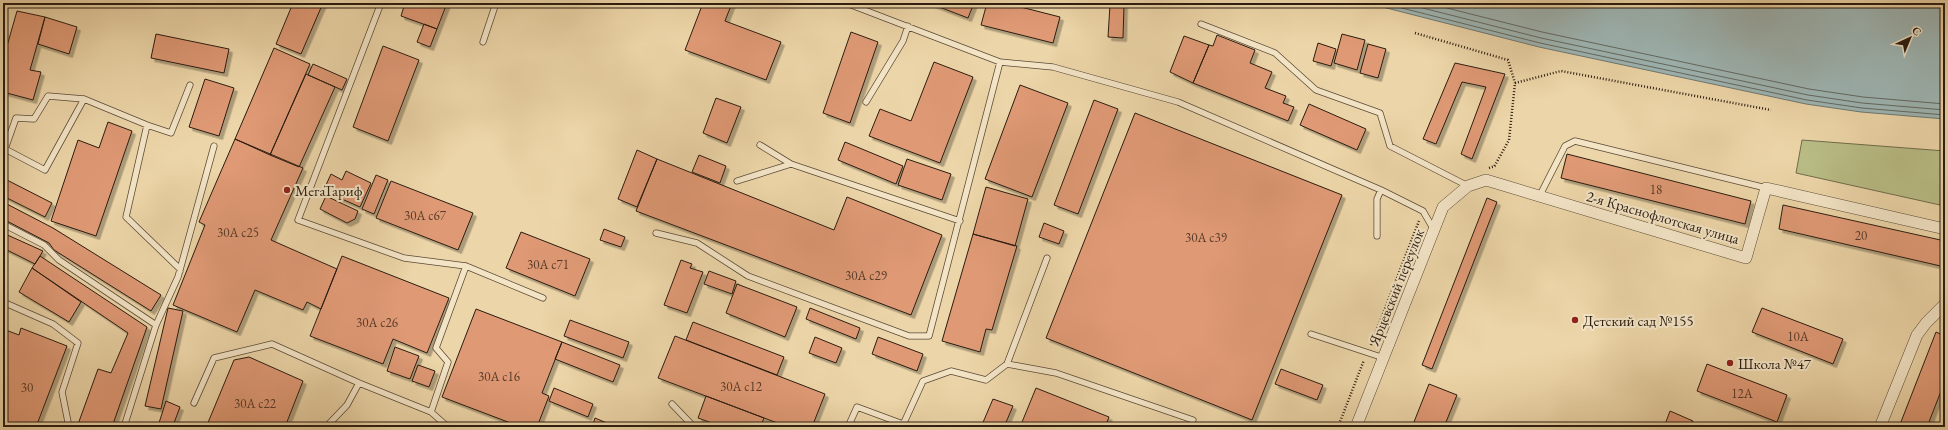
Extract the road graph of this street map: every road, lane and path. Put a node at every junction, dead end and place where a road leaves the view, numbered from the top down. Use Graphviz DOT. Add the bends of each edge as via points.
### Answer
graph roads {
  1 [pos="381,3"];
  2 [pos="496,3"];
  3 [pos="846,3"];
  4 [pos="1201,24"];
  5 [pos="908,26"];
  6 [pos="1415,34"];
  7 [pos="483,42"];
  8 [pos="1000,62"];
  9 [pos="1515,83"];
  10 [pos="190,85"];
  11 [pos="84,98"];
  12 [pos="866,102"];
  13 [pos="1771,110"];
  14 [pos="147,126"];
  15 [pos="214,146"];
  16 [pos="760,146"];
  17 [pos="791,164"];
  18 [pos="1486,180"];
  19 [pos="737,181"];
  20 [pos="1468,186"];
  21 [pos="1766,188"];
  22 [pos="1381,190"];
  23 [pos="1539,196"];
  24 [pos="1419,220"];
  25 [pos="960,221"];
  26 [pos="3,224"];
  27 [pos="1945,229"];
  28 [pos="1435,232"];
  29 [pos="656,233"];
  30 [pos="1377,236"];
  31 [pos="1046,258"];
  32 [pos="466,266"];
  33 [pos="180,269"];
  34 [pos="543,298"];
  35 [pos="3,302"];
  36 [pos="1945,304"];
  37 [pos="156,326"];
  38 [pos="1310,334"];
  39 [pos="1368,352"];
  40 [pos="1384,358"];
  41 [pos="1007,364"];
  42 [pos="359,383"];
  43 [pos="194,403"];
  44 [pos="672,404"];
  45 [pos="431,412"];
  46 [pos="1193,420"];
  47 [pos="902,426"];
  48 [pos="66,427"];
  49 [pos="124,427"];
  50 [pos="326,427"];
  51 [pos="448,427"];
  52 [pos="694,427"];
  53 [pos="848,427"];
  54 [pos="1338,427"];
  55 [pos="1356,427"];
  56 [pos="1880,427"];
  1 -- 32 [label="lane" via="298,220 404,258"];
  2 -- 7 [label="lane"];
  3 -- 5 [label="lane"];
  4 -- 20 [label="lane" via="1275,53 1316,90 1380,113 1390,146"];
  5 -- 8 [label="lane"];
  5 -- 12 [label="lane" via="903,41"];
  6 -- 9 [label="path" via="1508,60"];
  8 -- 22 [label="lane" via="1053,67 1178,102"];
  8 -- 25 [label="lane"];
  9 -- 13 [label="path" via="1562,71"];
  9 -- 18 [label="path" via="1510,140"];
  10 -- 14 [label="lane" via="171,133"];
  11 -- 11 [label="lane" via="48,96 34,119 16,118 6,148 45,170"];
  11 -- 14 [label="lane"];
  14 -- 33 [label="lane" via="126,217"];
  15 -- 33 [label="lane"];
  16 -- 17 [label="lane"];
  17 -- 19 [label="lane"];
  17 -- 25 [label="lane"];
  18 -- 20 [label="street, Ярцевский переулок"];
  18 -- 23 [label="street, 2-я Краснофлотская улица"];
  20 -- 28 [label="street, Ярцевский переулок" via="1443,207"];
  21 -- 23 [label="lane" via="1575,141 1565,146"];
  21 -- 23 [label="street, 2-я Краснофлотская улица" via="1746,258"];
  21 -- 27 [label="street"];
  22 -- 28 [label="lane" via="1423,211"];
  22 -- 30 [label="lane" via="1377,199"];
  24 -- 39 [label="path"];
  25 -- 29 [label="lane" via="929,336 909,336 748,276 697,243"];
  26 -- 37 [label="lane" via="44,245 59,260"];
  28 -- 40 [label="street, Ярцевский переулок"];
  31 -- 41 [label="lane"];
  32 -- 34 [label="lane"];
  32 -- 45 [label="lane" via="436,348 448,362"];
  33 -- 37 [label="lane"];
  35 -- 48 [label="lane" via="53,324 78,343 62,392 68,422"];
  36 -- 56 [label="street" via="1917,335"];
  37 -- 49 [label="lane"];
  38 -- 39 [label="lane"];
  39 -- 40 [label="lane"];
  39 -- 54 [label="path"];
  40 -- 55 [label="street, Ярцевский переулок"];
  41 -- 46 [label="lane" via="1056,373"];
  41 -- 47 [label="lane" via="986,380 952,371 923,381"];
  42 -- 43 [label="lane" via="272,344 214,358"];
  42 -- 45 [label="lane"];
  42 -- 50 [label="lane" via="347,405"];
  44 -- 52 [label="lane"];
  45 -- 51 [label="lane"];
  47 -- 53 [label="lane" via="857,407"];
}
